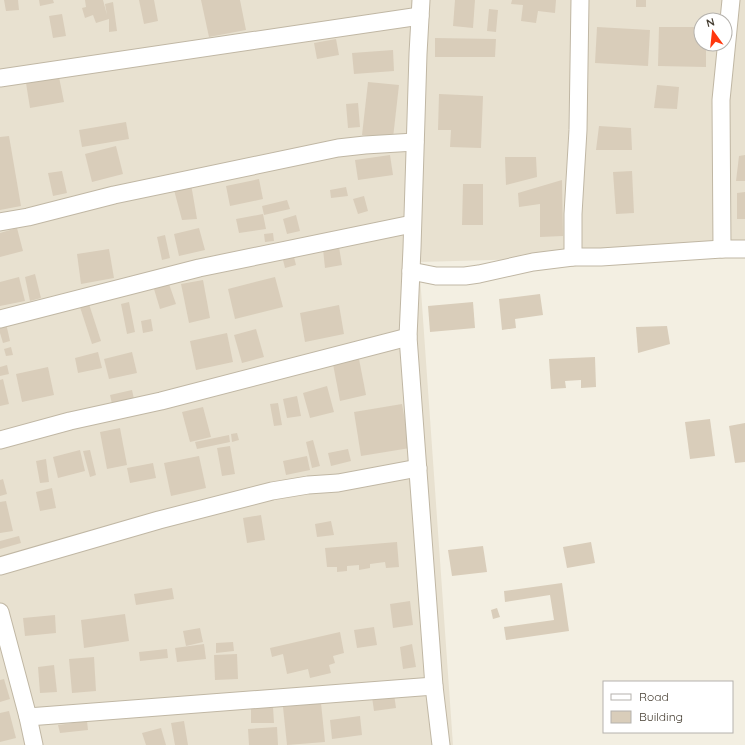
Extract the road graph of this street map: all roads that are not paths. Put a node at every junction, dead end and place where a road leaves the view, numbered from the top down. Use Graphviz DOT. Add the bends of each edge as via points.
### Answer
graph roads {
  1 [pos="580,0"];
  2 [pos="731,0"];
  3 [pos="420,8"];
  4 [pos="0,78"];
  5 [pos="415,142"];
  6 [pos="0,222"];
  7 [pos="412,224"];
  8 [pos="722,249"];
  9 [pos="745,249"];
  10 [pos="573,257"];
  11 [pos="411,271"];
  12 [pos="0,319"];
  13 [pos="408,337"];
  14 [pos="0,440"];
  15 [pos="418,468"];
  16 [pos="0,566"];
  17 [pos="0,612"];
  18 [pos="434,686"];
  19 [pos="28,717"];
  20 [pos="34,745"];
  21 [pos="441,745"];
  1 -- 10 [label="street"];
  2 -- 8 [label="street" via="721,100"];
  3 -- 4 [label="street"];
  3 -- 5 [label="street"];
  5 -- 6 [label="street" via="338,148"];
  5 -- 7 [label="street"];
  7 -- 11 [label="street"];
  7 -- 12 [label="street" via="199,268"];
  8 -- 9 [label="street"];
  8 -- 10 [label="street"];
  10 -- 11 [label="street" via="533,262 465,276 436,276"];
  11 -- 13 [label="street"];
  13 -- 14 [label="street"];
  13 -- 15 [label="street"];
  15 -- 16 [label="street" via="338,483 272,491 159,520"];
  15 -- 18 [label="street"];
  17 -- 19 [label="street"];
  18 -- 19 [label="street"];
  18 -- 21 [label="street"];
  19 -- 20 [label="street"];
}
